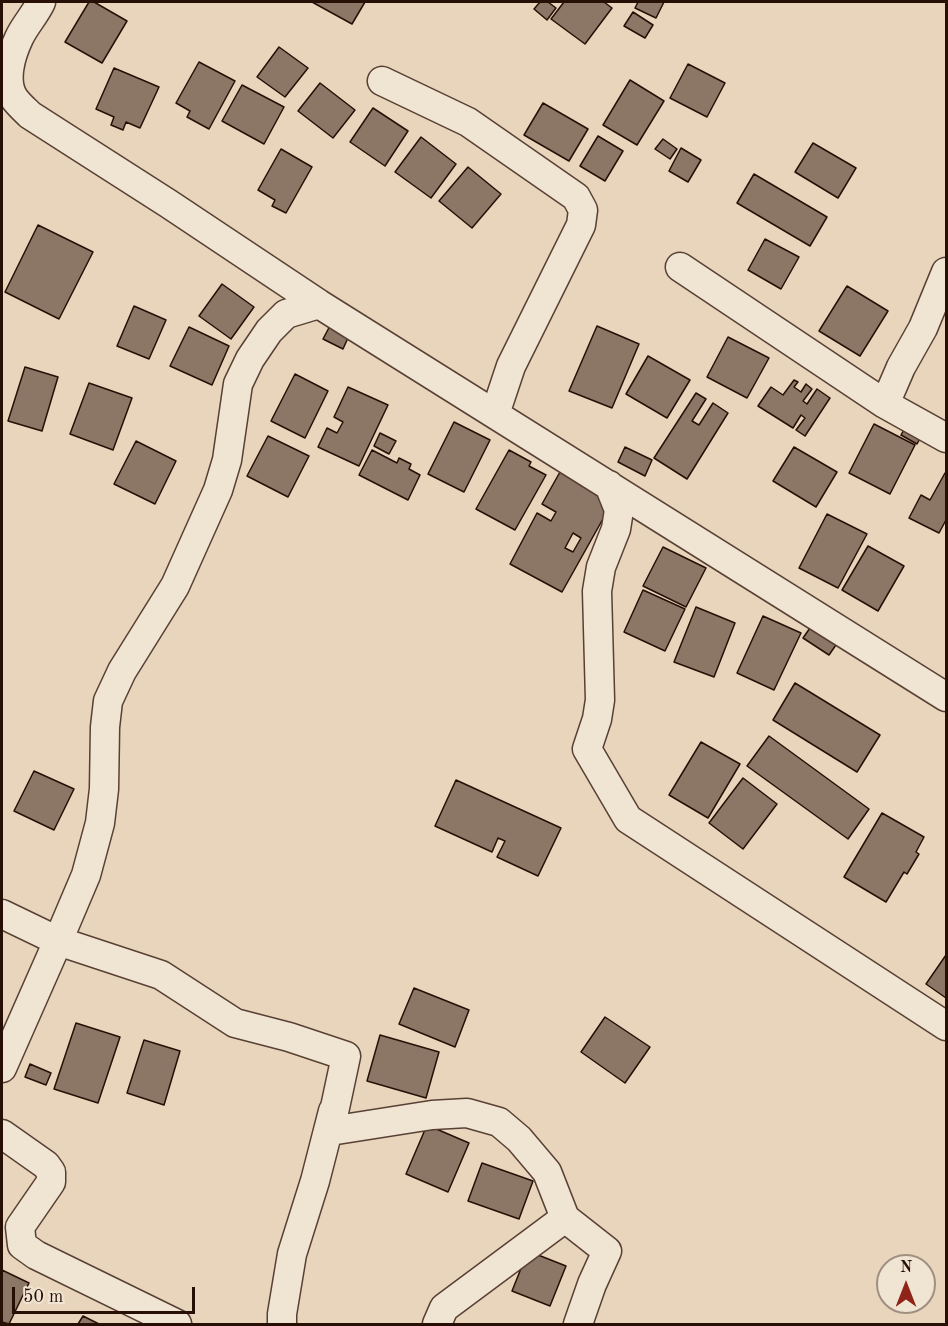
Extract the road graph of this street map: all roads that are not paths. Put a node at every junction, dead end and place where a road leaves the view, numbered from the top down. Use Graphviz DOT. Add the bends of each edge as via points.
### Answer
graph roads {
  1 [pos="40,2"];
  2 [pos="382,81"];
  3 [pos="680,267"];
  4 [pos="946,272"];
  5 [pos="319,304"];
  6 [pos="885,404"];
  7 [pos="495,414"];
  8 [pos="946,438"];
  9 [pos="609,485"];
  10 [pos="946,697"];
  11 [pos="2,914"];
  12 [pos="58,941"];
  13 [pos="946,1026"];
  14 [pos="346,1056"];
  15 [pos="2,1068"];
  16 [pos="2,1134"];
  17 [pos="565,1218"];
  18 [pos="177,1324"];
  19 [pos="282,1324"];
  20 [pos="437,1324"];
  21 [pos="578,1324"];
  1 -- 5 [label="street" via="18,38 9,68 8,83 13,97 30,115"];
  2 -- 7 [label="street" via="468,122 576,197 583,210 581,225 511,366"];
  3 -- 6 [label="street"];
  4 -- 6 [label="street"];
  5 -- 7 [label="street"];
  5 -- 12 [label="street" via="286,314 250,359 238,384 227,460 218,490 175,586 108,700 100,823 86,875"];
  6 -- 8 [label="street"];
  7 -- 9 [label="street"];
  9 -- 10 [label="street"];
  9 -- 13 [label="street" via="619,510 597,591 600,700 587,749 628,819"];
  11 -- 12 [label="street"];
  12 -- 14 [label="street" via="161,975 235,1023"];
  12 -- 15 [label="street"];
  14 -- 17 [label="street" via="330,1131 467,1113 499,1122 547,1172"];
  14 -- 19 [label="street" via="292,1254"];
  16 -- 18 [label="street" via="51,1172 51,1182 20,1227 22,1245"];
  17 -- 20 [label="street" via="444,1308"];
  17 -- 21 [label="street" via="607,1251"];
}
